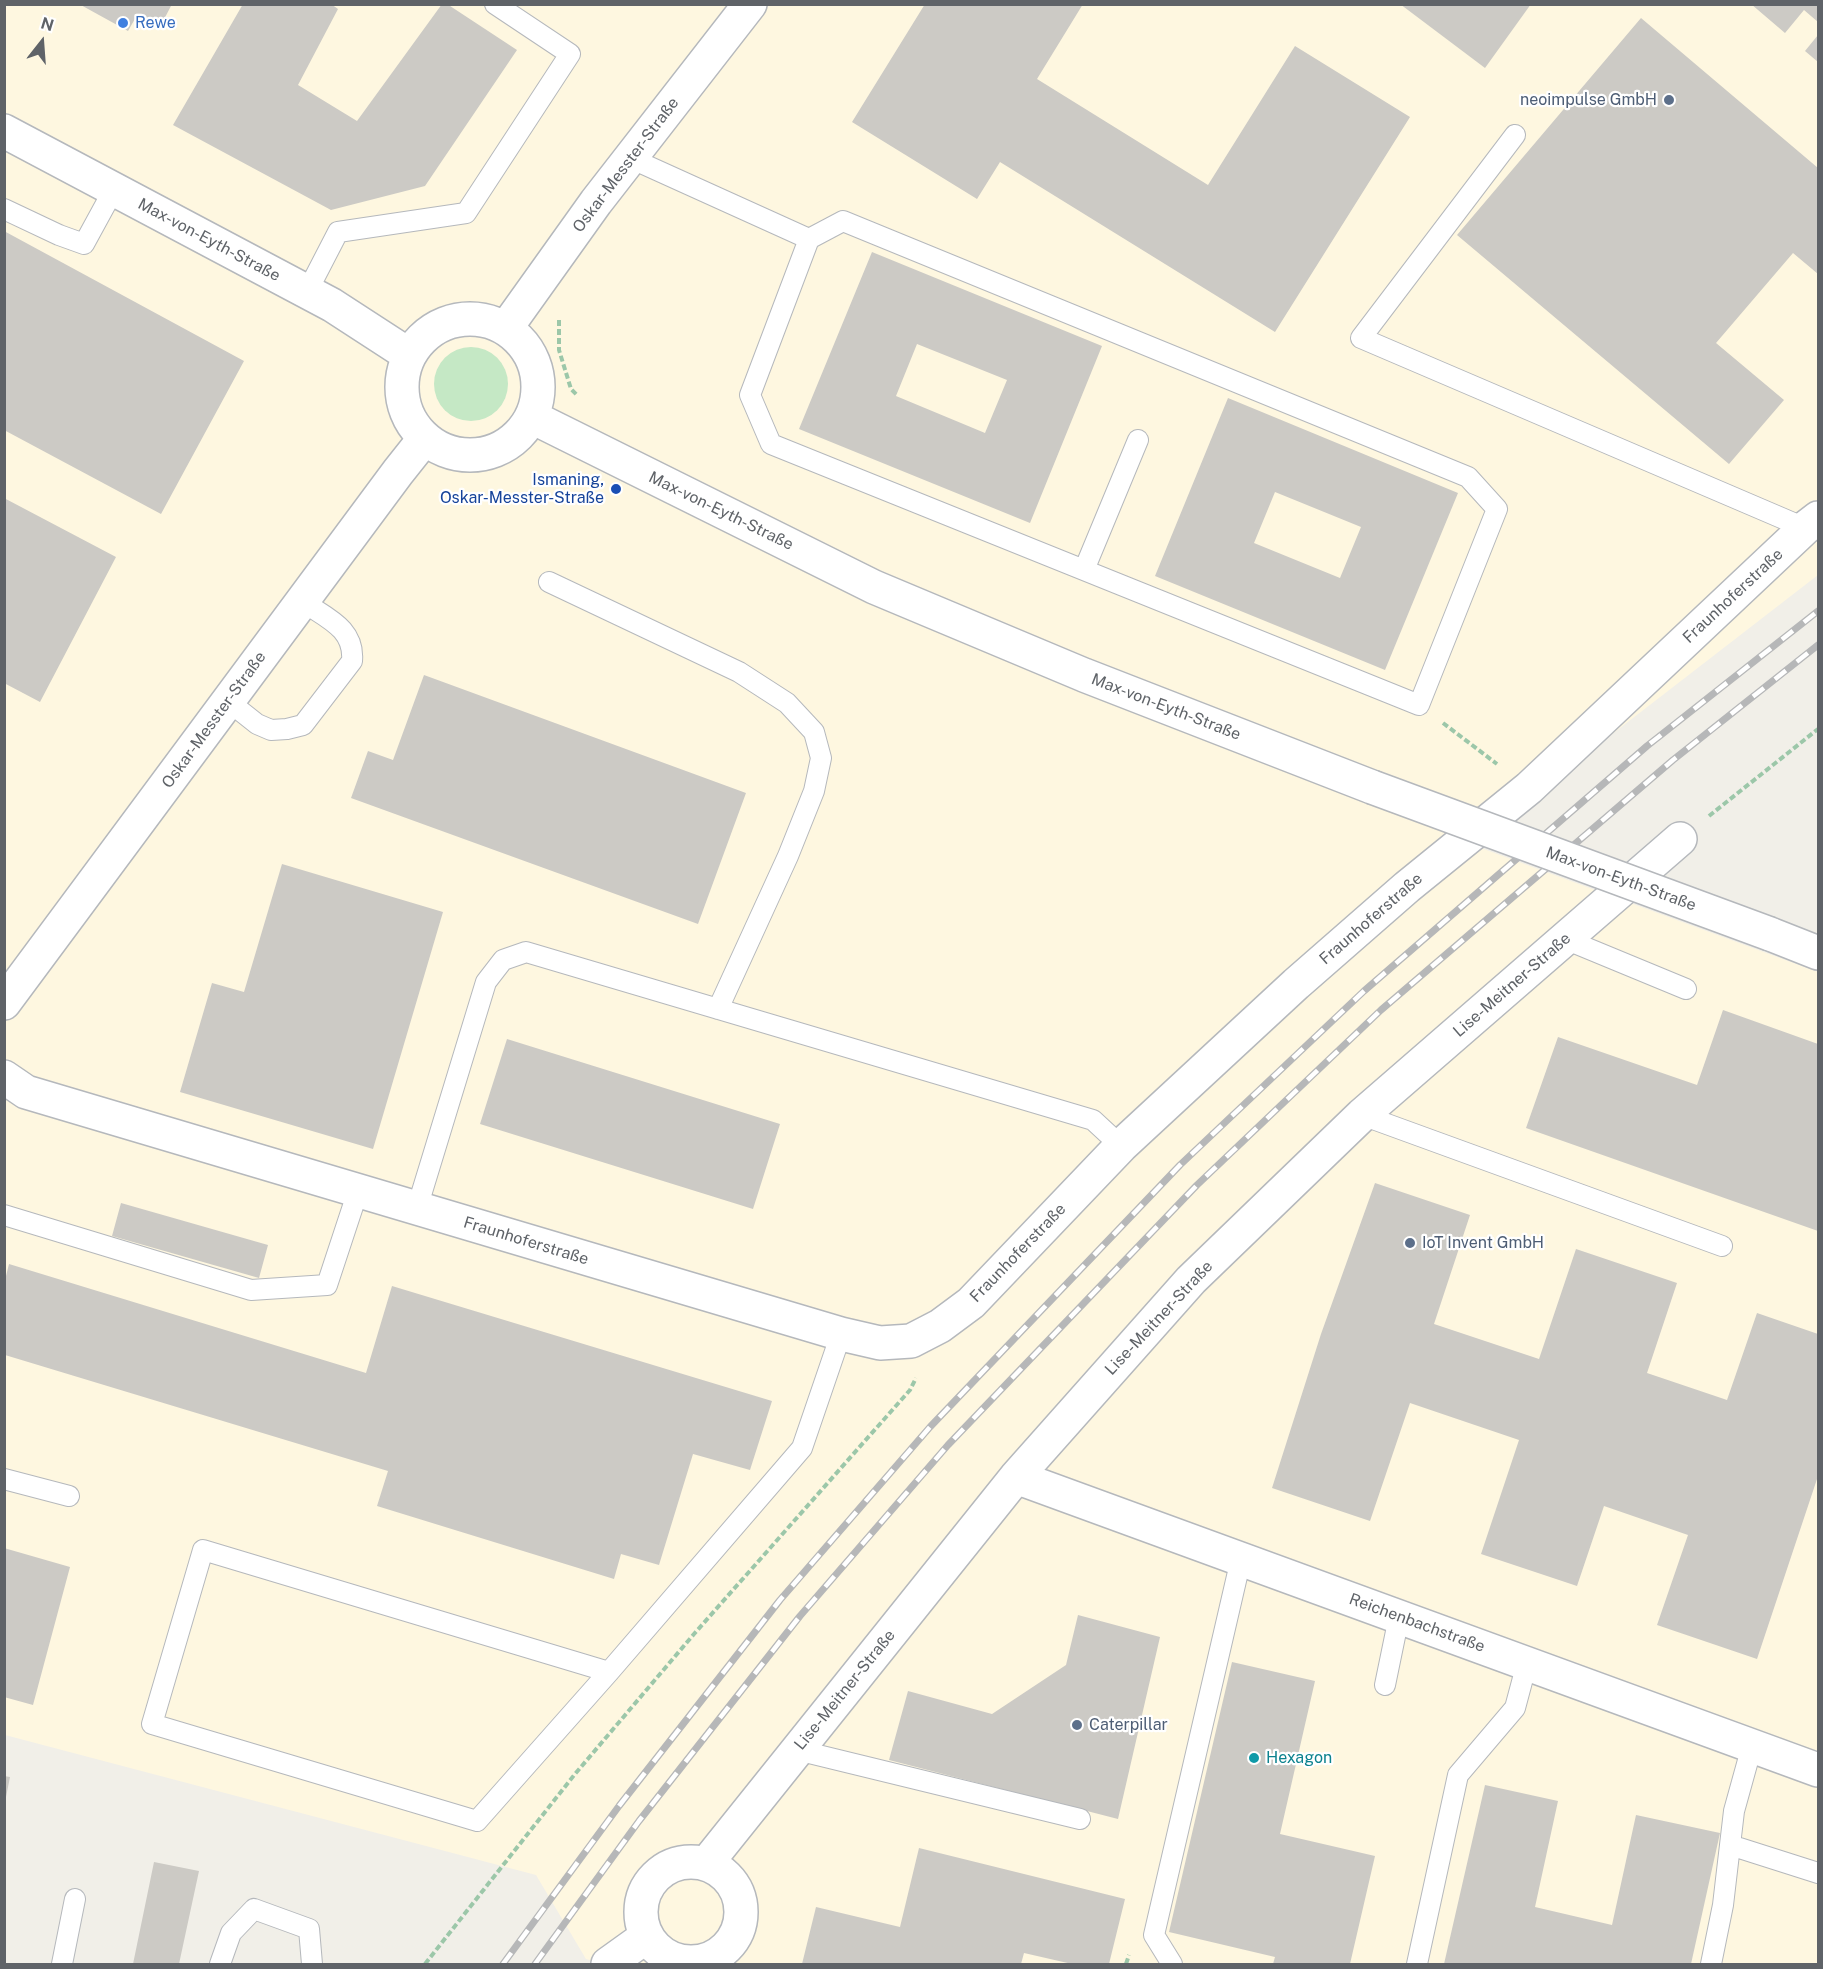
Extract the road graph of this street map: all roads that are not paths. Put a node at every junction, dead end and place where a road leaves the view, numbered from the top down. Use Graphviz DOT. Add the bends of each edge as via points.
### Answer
graph roads {
  1 [pos="495,4"];
  2 [pos="750,4"];
  3 [pos="4,131"];
  4 [pos="1515,135"];
  5 [pos="630,158"];
  6 [pos="114,189"];
  7 [pos="4,209"];
  8 [pos="809,239"];
  9 [pos="307,292"];
  10 [pos="506,328"];
  11 [pos="409,355"];
  12 [pos="532,417"];
  13 [pos="425,438"];
  14 [pos="1138,440"];
  15 [pos="1812,523"];
  16 [pos="1084,570"];
  17 [pos="549,582"];
  18 [pos="302,601"];
  19 [pos="228,701"];
  20 [pos="1680,839"];
  21 [pos="1565,939"];
  22 [pos="1818,953"];
  23 [pos="1686,988"];
  24 [pos="4,1004"];
  25 [pos="718,1009"];
  26 [pos="4,1077"];
  27 [pos="1362,1115"];
  28 [pos="1121,1146"];
  29 [pos="358,1191"];
  30 [pos="417,1208"];
  31 [pos="4,1215"];
  32 [pos="1722,1246"];
  33 [pos="841,1334"];
  34 [pos="1016,1477"];
  35 [pos="4,1479"];
  36 [pos="69,1496"];
  37 [pos="1241,1559"];
  38 [pos="1399,1617"];
  39 [pos="1527,1663"];
  40 [pos="609,1672"];
  41 [pos="1385,1685"];
  42 [pos="1752,1746"];
  43 [pos="797,1750"];
  44 [pos="1818,1770"];
  45 [pos="1080,1819"];
  46 [pos="1730,1845"];
  47 [pos="706,1864"];
  48 [pos="1818,1874"];
  49 [pos="75,1899"];
  50 [pos="647,1936"];
  51 [pos="62,1965"];
  52 [pos="220,1965"];
  53 [pos="312,1965"];
  54 [pos="608,1965"];
  55 [pos="1172,1965"];
  56 [pos="1417,1965"];
  57 [pos="1711,1965"];
  1 -- 9 [label="lane" via="570,54 564,64 466,213 338,232"];
  2 -- 5 [label="street, Oskar-Messter-Straße"];
  3 -- 6 [label="street, Max-von-Eyth-Straße"];
  4 -- 15 [label="lane" via="1362,338"];
  5 -- 8 [label="lane"];
  5 -- 10 [label="street, Oskar-Messter-Straße"];
  6 -- 7 [label="lane" via="84,244"];
  6 -- 9 [label="street, Max-von-Eyth-Straße"];
  8 -- 16 [label="lane" via="750,395 771,444"];
  8 -- 16 [label="lane" via="843,221 1468,477 1497,509 1419,705"];
  9 -- 11 [label="street, Max-von-Eyth-Straße"];
  10 -- 11 [label="street" via="485,320 462,319 441,325 423,337"];
  10 -- 12 [label="street" via="533,357 539,377"];
  11 -- 13 [label="street" via="403,372 405,408"];
  12 -- 13 [label="street" via="520,434 503,447 483,454 462,455 442,450"];
  12 -- 22 [label="street, Max-von-Eyth-Straße, bridge" via="874,587 1084,675"];
  13 -- 18 [label="street, Oskar-Messter-Straße"];
  14 -- 16 [label="lane"];
  15 -- 28 [label="street, Fraunhoferstraße" via="1529,788 1296,984"];
  17 -- 25 [label="lane" via="739,672 787,703 814,732 821,758 814,791 789,856"];
  18 -- 19 [label="street, Oskar-Messter-Straße"];
  18 -- 19 [label="lane" via="348,636 353,648 352,661 303,725 272,730"];
  19 -- 24 [label="street, Oskar-Messter-Straße"];
  20 -- 21 [label="street, Lise-Meitner-Straße"];
  21 -- 23 [label="lane"];
  21 -- 27 [label="street, Lise-Meitner-Straße"];
  25 -- 28 [label="lane" via="1093,1120"];
  25 -- 30 [label="lane" via="526,952 503,960 486,982"];
  26 -- 29 [label="street, Fraunhoferstraße" via="26,1092"];
  27 -- 32 [label="lane"];
  27 -- 34 [label="street, Lise-Meitner-Straße" via="1191,1280"];
  28 -- 33 [label="street, Fraunhoferstraße" via="971,1303 940,1326 911,1341 880,1343"];
  29 -- 30 [label="street, Fraunhoferstraße"];
  29 -- 31 [label="lane" via="327,1285 251,1290"];
  30 -- 33 [label="street, Fraunhoferstraße"];
  33 -- 40 [label="lane" via="802,1448"];
  34 -- 37 [label="street, Reichenbachstraße"];
  34 -- 43 [label="street, Lise-Meitner-Straße"];
  35 -- 36 [label="lane"];
  37 -- 38 [label="street, Reichenbachstraße"];
  37 -- 55 [label="lane" via="1154,1935"];
  38 -- 39 [label="street, Reichenbachstraße"];
  38 -- 41 [label="lane"];
  39 -- 42 [label="street, Reichenbachstraße"];
  39 -- 56 [label="lane" via="1515,1708 1458,1775"];
  40 -- 40 [label="lane" via="477,1821 152,1724 203,1550"];
  42 -- 44 [label="street, Reichenbachstraße"];
  42 -- 46 [label="lane" via="1734,1811"];
  43 -- 45 [label="lane"];
  43 -- 47 [label="street, Lise-Meitner-Straße"];
  46 -- 48 [label="lane"];
  46 -- 57 [label="lane"];
  47 -- 50 [label="street" via="673,1865 658,1874 642,1903"];
  47 -- 50 [label="street" via="733,1884 740,1899 742,1916 738,1932 728,1947 715,1957 684,1962 669,1958"];
  49 -- 51 [label="lane"];
  50 -- 54 [label="street"];
  52 -- 53 [label="lane" via="231,1933 254,1909 309,1929"];
}
